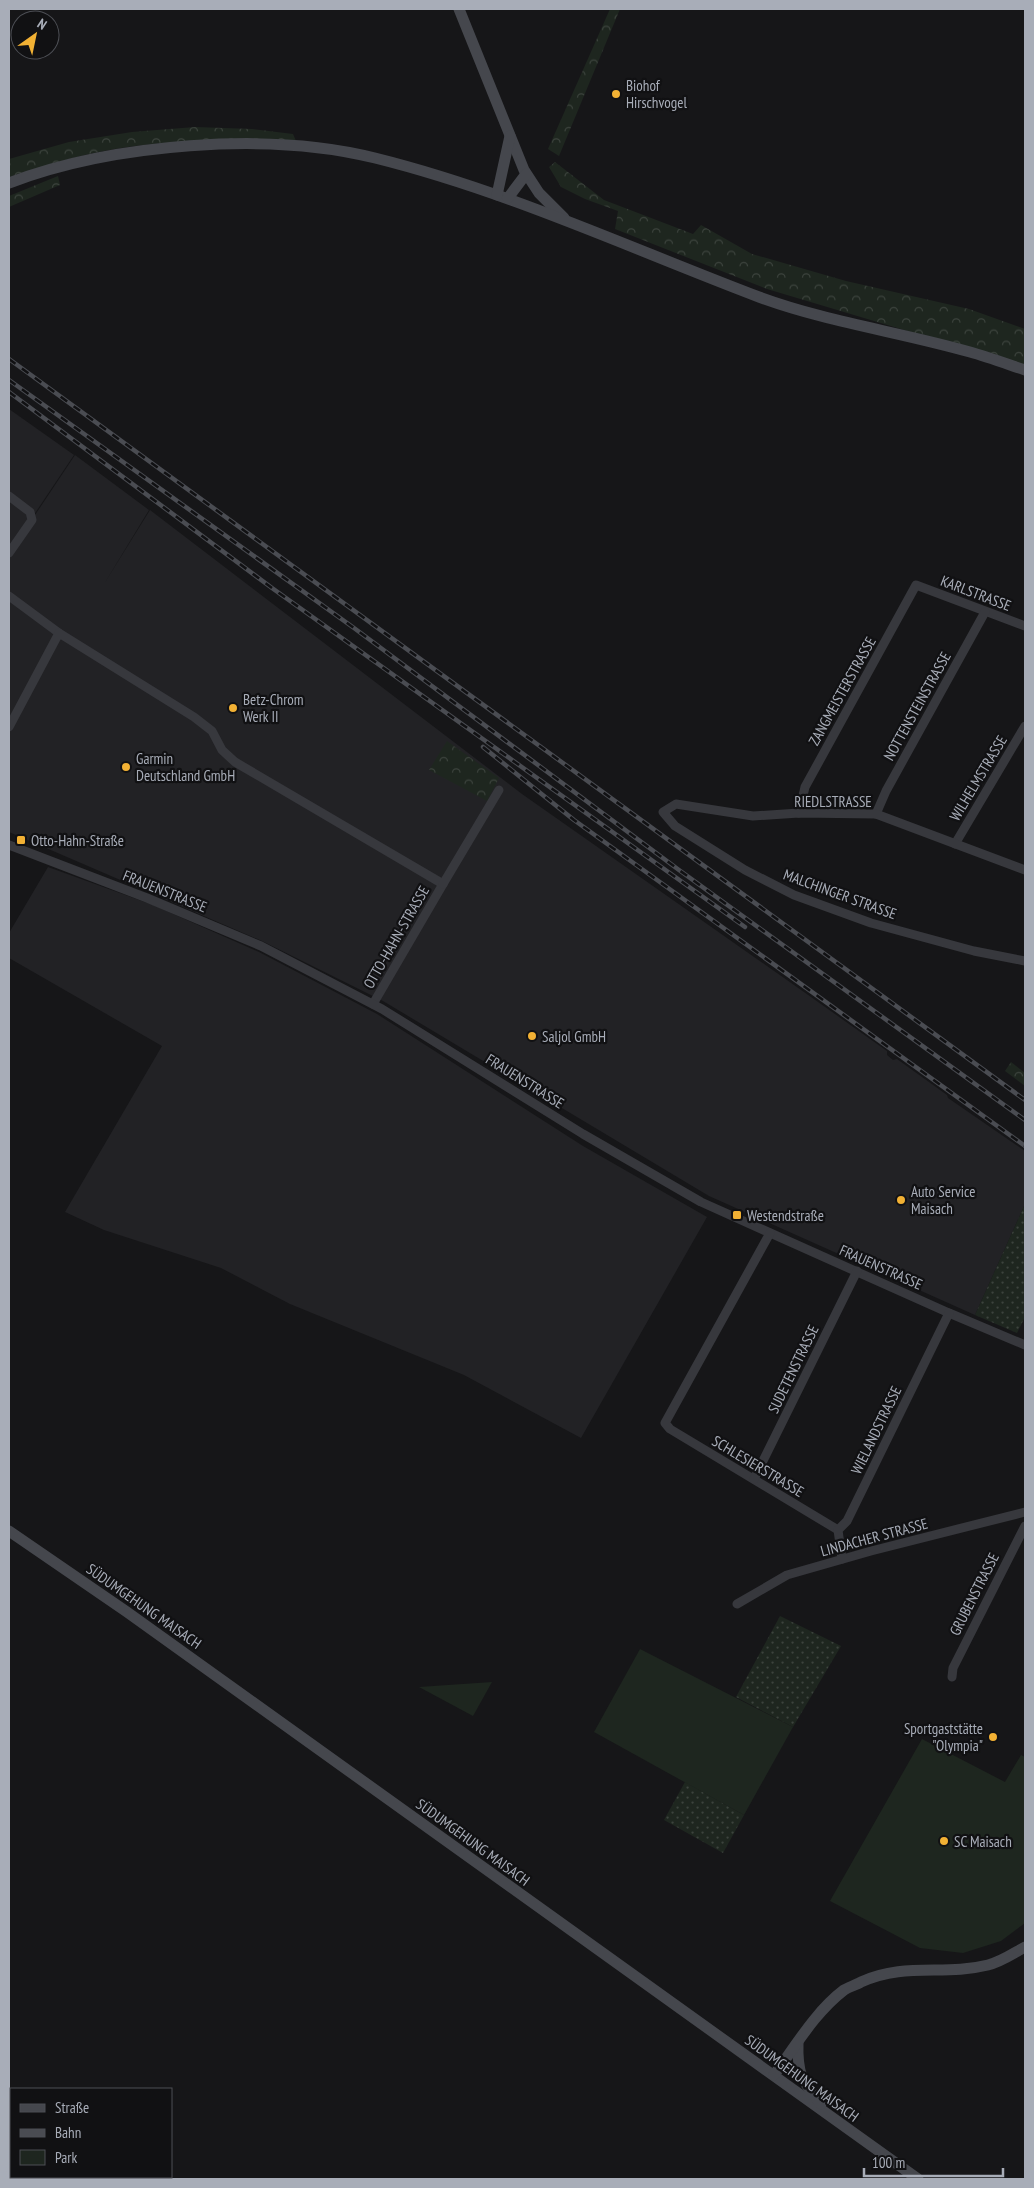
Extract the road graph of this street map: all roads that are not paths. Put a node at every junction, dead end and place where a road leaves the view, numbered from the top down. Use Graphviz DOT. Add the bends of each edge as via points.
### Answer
graph roads {
  1 [pos="459,9"];
  2 [pos="510,136"];
  3 [pos="526,174"];
  4 [pos="9,183"];
  5 [pos="502,196"];
  6 [pos="569,222"];
  7 [pos="1025,370"];
  8 [pos="9,496"];
  9 [pos="9,553"];
  10 [pos="916,585"];
  11 [pos="9,596"];
  12 [pos="984,612"];
  13 [pos="1025,626"];
  14 [pos="59,633"];
  15 [pos="9,726"];
  16 [pos="1025,726"];
  17 [pos="499,790"];
  18 [pos="663,812"];
  19 [pos="799,813"];
  20 [pos="876,814"];
  21 [pos="955,844"];
  22 [pos="9,845"];
  23 [pos="1025,870"];
  24 [pos="444,884"];
  25 [pos="1025,962"];
  26 [pos="373,1004"];
  27 [pos="770,1233"];
  28 [pos="857,1271"];
  29 [pos="948,1313"];
  30 [pos="1025,1345"];
  31 [pos="754,1479"];
  32 [pos="1025,1512"];
  33 [pos="1025,1526"];
  34 [pos="838,1530"];
  35 [pos="9,1531"];
  36 [pos="842,1559"];
  37 [pos="737,1604"];
  38 [pos="952,1677"];
  39 [pos="1025,1946"];
  40 [pos="798,2043"];
  41 [pos="774,2075"];
  42 [pos="833,2118"];
  43 [pos="918,2179"];
  1 -- 2 [label="street"];
  2 -- 3 [label="street"];
  2 -- 5 [label="street"];
  3 -- 5 [label="street"];
  3 -- 6 [label="street"];
  4 -- 5 [label="street" via="56,168 136,151 272,145 374,158"];
  5 -- 6 [label="street"];
  6 -- 7 [label="street" via="762,298 873,330 969,352"];
  8 -- 9 [label="street" via="30,512 32,520"];
  10 -- 12 [label="street, KARLSTRASSE"];
  10 -- 19 [label="street, ZANGMEISTERSTRASSE" via="805,787"];
  11 -- 14 [label="street, OTTO-HAHN-STRASSE"];
  12 -- 13 [label="street, KARLSTRASSE"];
  12 -- 20 [label="street, NOTTENSTEINSTRASSE"];
  14 -- 15 [label="street"];
  14 -- 24 [label="street, OTTO-HAHN-STRASSE" via="194,717 212,731 222,750 235,762"];
  16 -- 21 [label="street, WILHELMSTRASSE"];
  17 -- 24 [label="street, OTTO-HAHN-STRASSE"];
  18 -- 19 [label="street, RIEDLSTRASSE" via="676,804 754,816"];
  18 -- 25 [label="street, MALCHINGER STRASSE" via="675,826 745,870 794,895 870,923"];
  19 -- 20 [label="street, RIEDLSTRASSE"];
  20 -- 21 [label="street, RIEDLSTRASSE"];
  21 -- 23 [label="street, RIEDLSTRASSE"];
  22 -- 26 [label="street, FRAUENSTRASSE" via="261,946"];
  24 -- 26 [label="street, OTTO-HAHN-STRASSE"];
  26 -- 27 [label="street, FRAUENSTRASSE" via="649,1173 720,1212"];
  27 -- 28 [label="street, FRAUENSTRASSE"];
  27 -- 31 [label="street, SCHLESIERSTRASSE" via="665,1423 670,1430"];
  28 -- 29 [label="street, FRAUENSTRASSE"];
  28 -- 31 [label="street, SUDETENSTRASSE"];
  29 -- 30 [label="street, FRAUENSTRASSE"];
  29 -- 34 [label="street, WIELANDSTRASSE" via="847,1521"];
  31 -- 34 [label="street, SCHLESIERSTRASSE"];
  32 -- 36 [label="street, LINDACHER STRASSE"];
  33 -- 38 [label="street, GRUBENSTRASSE" via="953,1668"];
  34 -- 36 [label="street"];
  35 -- 41 [label="street, SÜDUMGEHUNG MAISACH"];
  36 -- 37 [label="street, LINDACHER STRASSE" via="787,1575"];
  39 -- 40 [label="street" via="989,1965 892,1972 873,1977 845,1990 821,2012"];
  40 -- 41 [label="street"];
  40 -- 42 [label="street" via="800,2075"];
  41 -- 42 [label="street, SÜDUMGEHUNG MAISACH"];
  42 -- 43 [label="street, SÜDUMGEHUNG MAISACH"];
}
